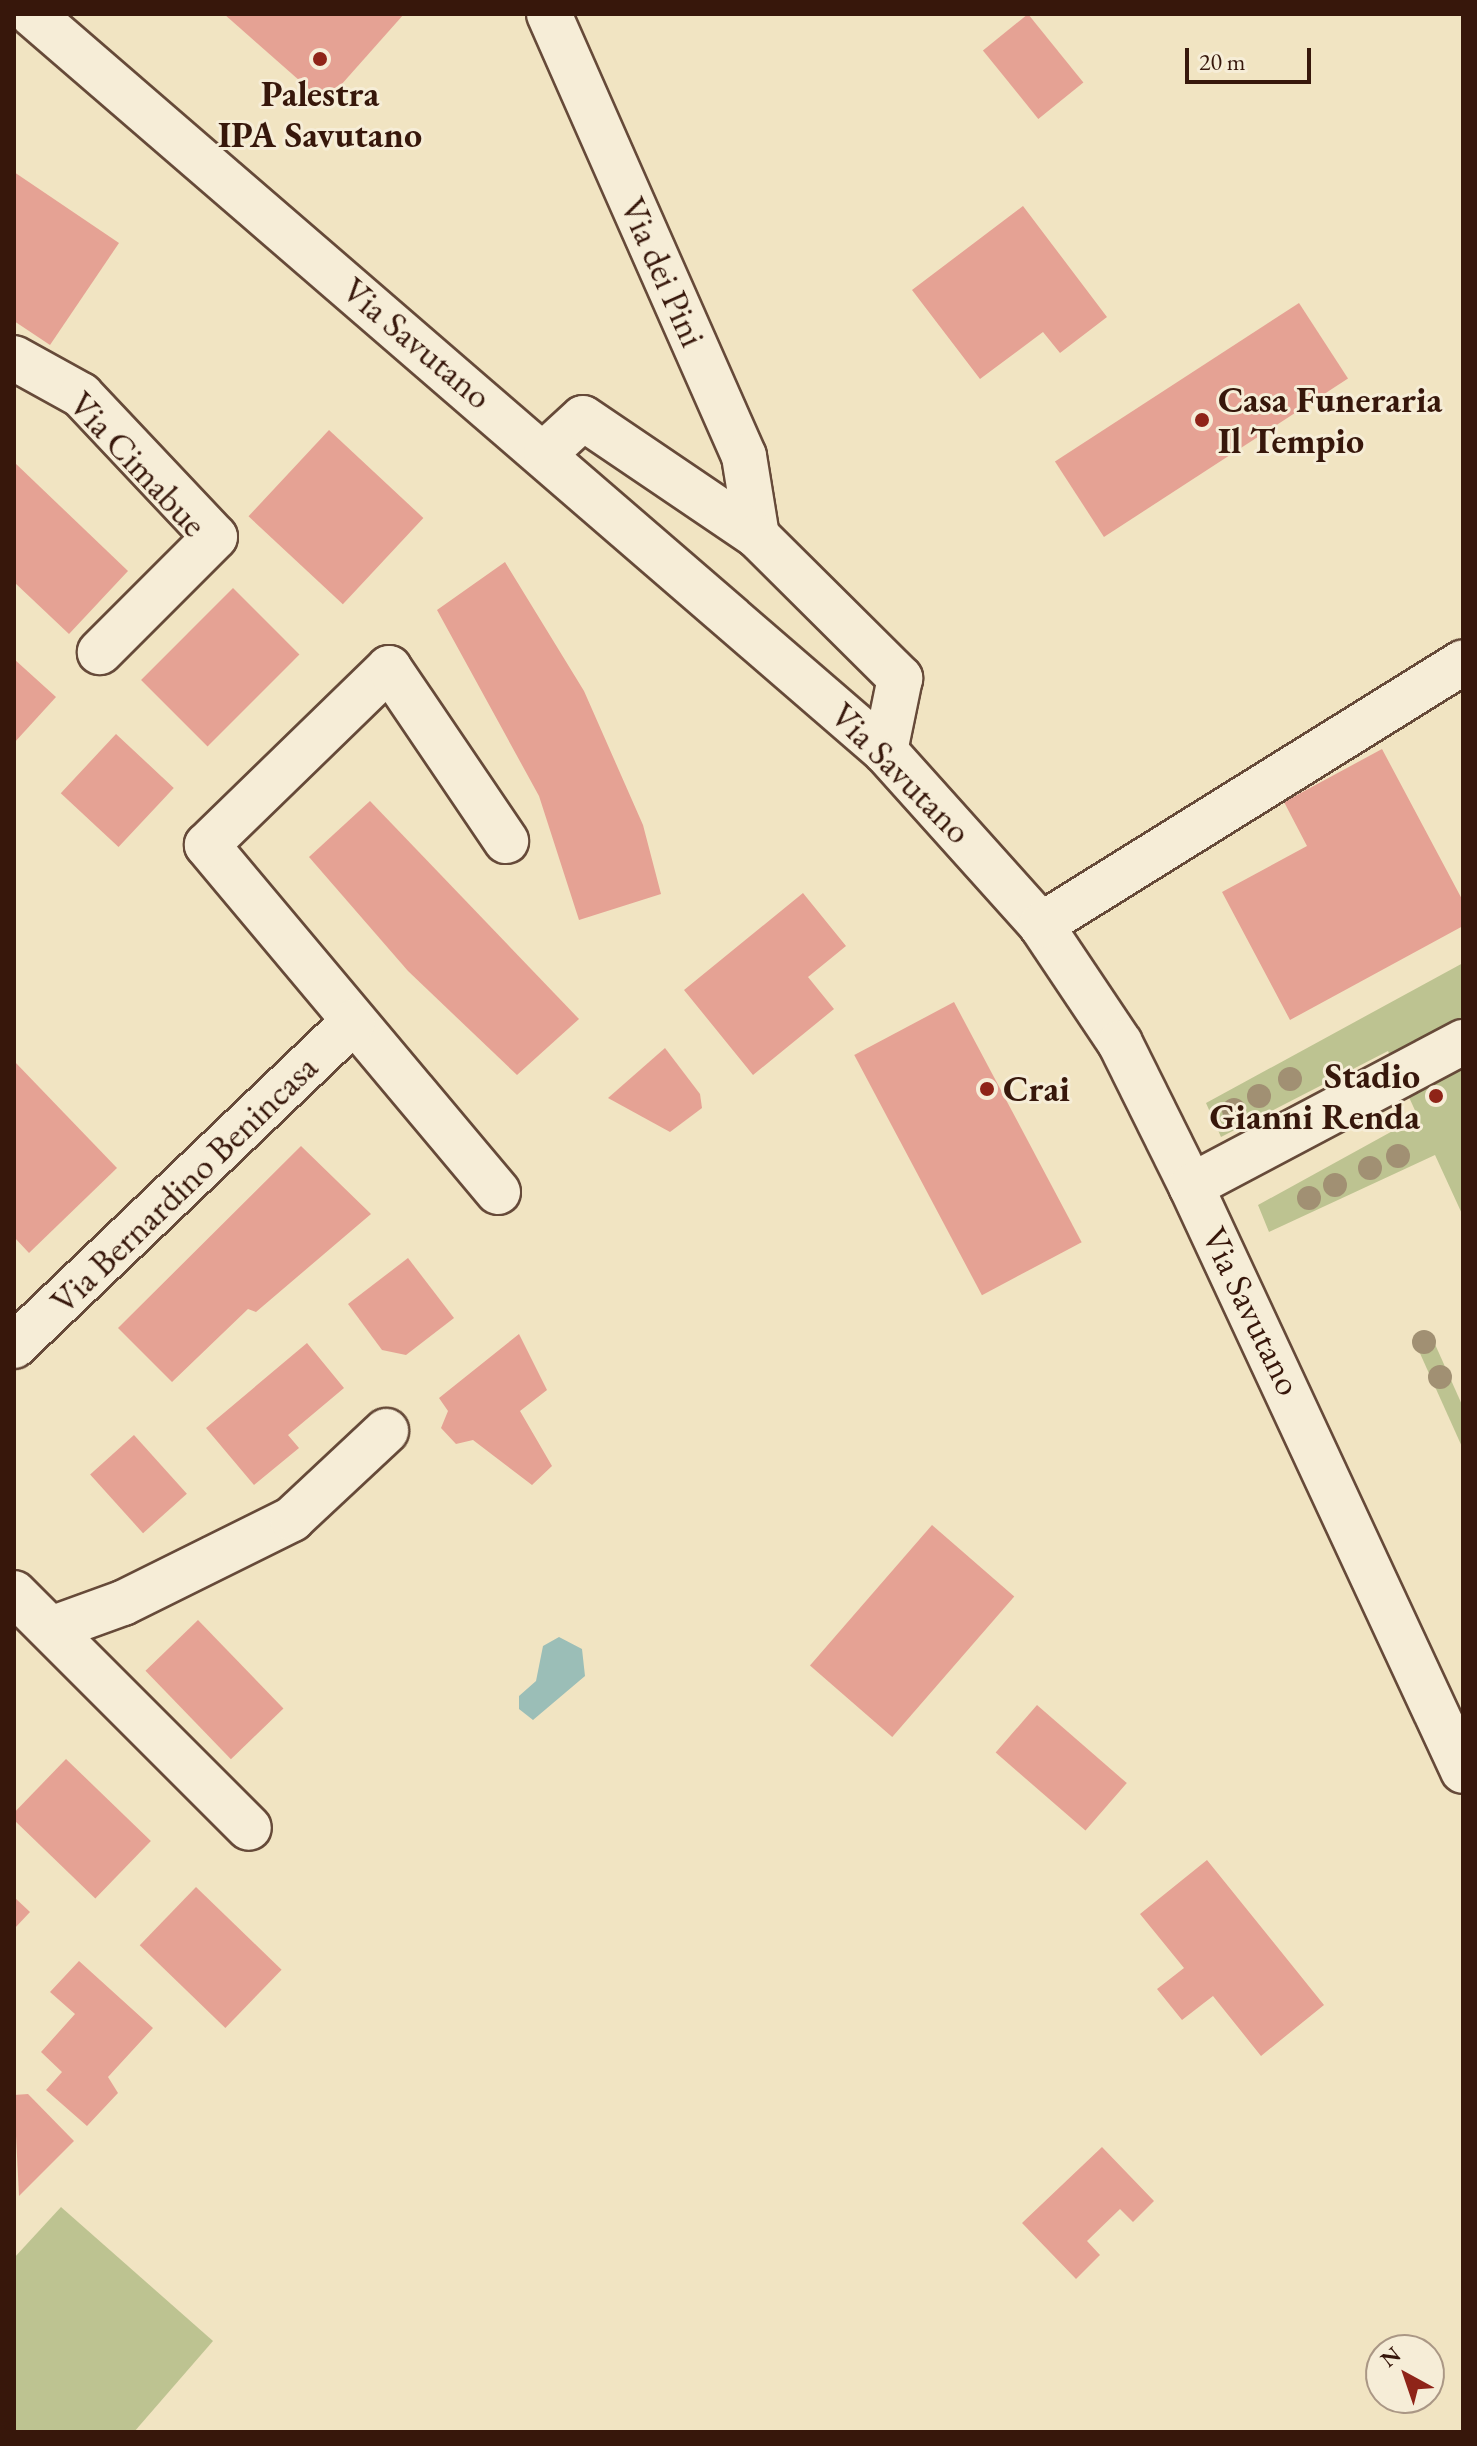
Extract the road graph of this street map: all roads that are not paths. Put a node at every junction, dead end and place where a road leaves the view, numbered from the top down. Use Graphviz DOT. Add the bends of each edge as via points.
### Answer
graph roads {
  1 [pos="32,14"];
  2 [pos="549,14"];
  3 [pos="22,374"];
  4 [pos="546,452"];
  5 [pos="757,536"];
  6 [pos="100,652"];
  7 [pos="1463,662"];
  8 [pos="885,751"];
  9 [pos="506,841"];
  10 [pos="1041,925"];
  11 [pos="353,1022"];
  12 [pos="1463,1042"];
  13 [pos="1191,1186"];
  14 [pos="498,1192"];
  15 [pos="14,1346"];
  16 [pos="386,1431"];
  17 [pos="14,1593"];
  18 [pos="51,1629"];
  19 [pos="1463,1771"];
  20 [pos="249,1828"];
  1 -- 4 [label="street, Via Savutano"];
  2 -- 5 [label="street, Via dei Pini" via="744,456"];
  3 -- 6 [label="street, Via Cimabue" via="81,395 215,537"];
  4 -- 5 [label="street" via="583,418"];
  4 -- 8 [label="street, Via Savutano"];
  5 -- 8 [label="street" via="900,678"];
  7 -- 10 [label="street"];
  8 -- 10 [label="street, Via Savutano"];
  9 -- 11 [label="street" via="389,668 207,845"];
  10 -- 13 [label="street, Via Savutano" via="1120,1043"];
  11 -- 14 [label="street"];
  11 -- 15 [label="street, Via Bernardino Benincasa"];
  12 -- 13 [label="street"];
  13 -- 19 [label="street, Via Savutano"];
  16 -- 18 [label="street" via="292,1519 123,1603"];
  17 -- 18 [label="street"];
  18 -- 20 [label="street"];
}
